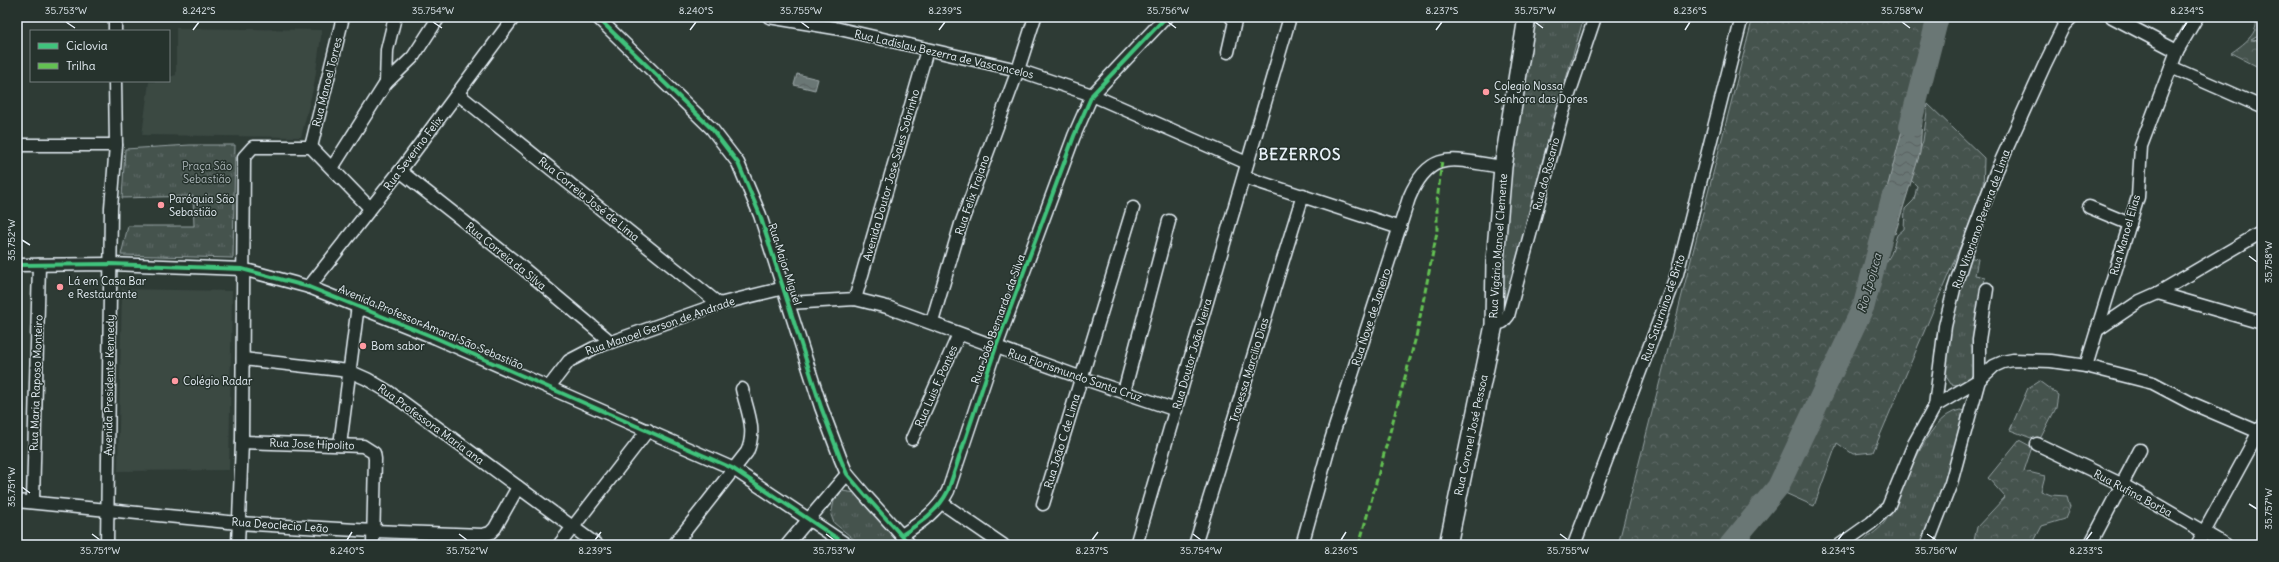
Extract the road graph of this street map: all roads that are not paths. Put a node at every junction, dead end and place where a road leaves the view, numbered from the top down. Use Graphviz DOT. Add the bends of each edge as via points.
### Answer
graph roads {
  1 [pos="115,17"];
  2 [pos="343,17"];
  3 [pos="395,17"];
  4 [pos="439,17"];
  5 [pos="514,17"];
  6 [pos="597,17"];
  7 [pos="769,17"];
  8 [pos="1035,17"];
  9 [pos="1166,17"];
  10 [pos="1231,17"];
  11 [pos="1290,17"];
  12 [pos="1527,17"];
  13 [pos="1595,17"];
  14 [pos="1742,17"];
  15 [pos="2072,17"];
  16 [pos="2112,17"];
  17 [pos="2197,17"];
  18 [pos="115,30"];
  19 [pos="927,50"];
  20 [pos="2177,50"];
  21 [pos="1228,52"];
  22 [pos="2171,67"];
  23 [pos="1018,70"];
  24 [pos="115,82"];
  25 [pos="386,83"];
  26 [pos="458,94"];
  27 [pos="1092,95"];
  28 [pos="2262,107"];
  29 [pos="17,145"];
  30 [pos="116,145"];
  31 [pos="311,147"];
  32 [pos="1247,163"];
  33 [pos="1504,167"];
  34 [pos="332,168"];
  35 [pos="400,171"];
  36 [pos="1244,177"];
  37 [pos="1303,195"];
  38 [pos="2089,207"];
  39 [pos="370,208"];
  40 [pos="1133,208"];
  41 [pos="1170,221"];
  42 [pos="2130,224"];
  43 [pos="1400,228"];
  44 [pos="2260,235"];
  45 [pos="111,264"];
  46 [pos="17,265"];
  47 [pos="39,265"];
  48 [pos="242,269"];
  49 [pos="309,287"];
  50 [pos="784,288"];
  51 [pos="1987,289"];
  52 [pos="2158,293"];
  53 [pos="855,299"];
  54 [pos="789,303"];
  55 [pos="719,304"];
  56 [pos="358,305"];
  57 [pos="932,322"];
  58 [pos="2262,323"];
  59 [pos="1494,325"];
  60 [pos="2097,330"];
  61 [pos="959,334"];
  62 [pos="611,342"];
  63 [pos="996,347"];
  64 [pos="242,359"];
  65 [pos="2086,366"];
  66 [pos="349,371"];
  67 [pos="1082,378"];
  68 [pos="1979,380"];
  69 [pos="549,387"];
  70 [pos="742,389"];
  71 [pos="1124,392"];
  72 [pos="1934,406"];
  73 [pos="1176,410"];
  74 [pos="2261,429"];
  75 [pos="648,430"];
  76 [pos="912,439"];
  77 [pos="242,442"];
  78 [pos="2038,444"];
  79 [pos="340,445"];
  80 [pos="2140,450"];
  81 [pos="732,468"];
  82 [pos="848,474"];
  83 [pos="2123,486"];
  84 [pos="518,487"];
  85 [pos="17,501"];
  86 [pos="33,501"];
  87 [pos="942,502"];
  88 [pos="1043,504"];
  89 [pos="107,508"];
  90 [pos="808,519"];
  91 [pos="238,523"];
  92 [pos="572,527"];
  93 [pos="373,531"];
  94 [pos="2204,532"];
  95 [pos="902,535"];
  96 [pos="107,545"];
  97 [pos="238,545"];
  98 [pos="373,545"];
  99 [pos="559,545"];
  100 [pos="597,545"];
  101 [pos="674,545"];
  102 [pos="787,545"];
  103 [pos="846,545"];
  104 [pos="910,545"];
  105 [pos="1003,545"];
  106 [pos="1136,545"];
  107 [pos="1195,545"];
  108 [pos="1302,545"];
  109 [pos="1448,545"];
  110 [pos="1574,545"];
  111 [pos="1840,545"];
  112 [pos="1927,545"];
  113 [pos="2090,545"];
  114 [pos="2197,545"];
  115 [pos="2226,545"];
  1 -- 18 [label="street"];
  2 -- 31 [label="street, Rua Manoel Torres"];
  3 -- 25 [label="street" via="387,50"];
  4 -- 25 [label="street" via="413,57"];
  5 -- 26 [label="street, Rua Severino Felix"];
  6 -- 50 [label="street, Rua Major Miguel" via="712,129 738,163 760,215"];
  7 -- 19 [label="street, Rua Ladislau Bezerra de Vasconcelos" via="835,28"];
  8 -- 23 [label="street, Rua Felix Trajano"];
  9 -- 27 [label="street, Rua João Bernardo da Silva"];
  10 -- 21 [label="street" via="1235,21"];
  11 -- 32 [label="street, Rua Doutor João Vieira"];
  12 -- 33 [label="main road, Rua Vigário Manoel Clemente"];
  13 -- 59 [label="street, Rua do Rosario" via="1563,112 1508,316 1503,322"];
  14 -- 110 [label="street, Rua Saturnino de Brito" via="1677,274"];
  15 -- 72 [label="street, Rua Vitoriano Pereira de Lima" via="2064,25 2019,121 1996,172 1966,252 1945,326"];
  16 -- 20 [label="street"];
  17 -- 20 [label="street, Rua Manoel Elias"];
  19 -- 23 [label="street, Rua Ladislau Bezerra de Vasconcelos"];
  19 -- 53 [label="street, Avenida Doutor Jose Sales Sobrinho"];
  20 -- 22 [label="street, Rua Manoel Elias"];
  22 -- 28 [label="street"];
  22 -- 42 [label="street, Rua Manoel Elias" via="2141,146 2138,197"];
  23 -- 27 [label="street, Rua Ladislau Bezerra de Vasconcelos"];
  23 -- 57 [label="street, Rua Felix Trajano" via="961,224"];
  24 -- 30 [label="street, Avenida Presidente Kennedy"];
  25 -- 34 [label="street"];
  26 -- 35 [label="street, Rua Severino Felix"];
  26 -- 55 [label="street, Rua Correia José de Lima"];
  27 -- 32 [label="street, Rua Ladislau Bezerra de Vasconcelos"];
  27 -- 63 [label="street, Rua João Bernardo da Silva" via="1074,136"];
  29 -- 30 [label="street"];
  30 -- 45 [label="street, Avenida Presidente Kennedy" via="111,208"];
  31 -- 34 [label="street"];
  31 -- 48 [label="street" via="253,147 244,157"];
  32 -- 36 [label="street, Rua Doutor João Vieira"];
  33 -- 43 [label="street, Rua Nove de Janeiro" via="1442,160 1424,170 1416,180"];
  33 -- 59 [label="main road, Rua Vigário Manoel Clemente" via="1495,262"];
  34 -- 39 [label="street"];
  35 -- 39 [label="street, Rua Severino Felix"];
  35 -- 62 [label="street, Rua Correia da Silva" via="518,264"];
  36 -- 37 [label="street"];
  36 -- 73 [label="street, Rua Doutor João Vieira"];
  37 -- 43 [label="street"];
  37 -- 107 [label="street, Travessa Marcilio Dias"];
  38 -- 42 [label="street"];
  39 -- 49 [label="street, Rua Severino Felix"];
  40 -- 67 [label="street, Rua João C de Lima"];
  41 -- 71 [label="street"];
  42 -- 60 [label="street, Rua Manoel Elias"];
  43 -- 108 [label="street, Rua Nove de Janeiro" via="1331,440"];
  44 -- 52 [label="street"];
  45 -- 47 [label="street, Avenida Professor Amaral São Sebastião"];
  45 -- 48 [label="street, Avenida Professor Amaral São Sebastião"];
  45 -- 89 [label="street, Avenida Presidente Kennedy"];
  46 -- 47 [label="street, Avenida Professor Amaral São Sebastião"];
  47 -- 86 [label="street, Rua Maria Raposo Monteiro"];
  48 -- 49 [label="street, Avenida Professor Amaral São Sebastião"];
  48 -- 64 [label="street"];
  49 -- 56 [label="street, Avenida Professor Amaral São Sebastião"];
  50 -- 54 [label="street, Rua Major Miguel"];
  50 -- 55 [label="street, Rua Manoel Gerson de Andrade"];
  51 -- 68 [label="street" via="1979,340"];
  52 -- 58 [label="street"];
  52 -- 60 [label="street" via="2140,301"];
  53 -- 54 [label="street, Rua Florismundo Santa Cruz"];
  53 -- 57 [label="street, Rua Florismundo Santa Cruz"];
  54 -- 82 [label="street, Rua Major Miguel" via="821,407"];
  55 -- 62 [label="street, Rua Manoel Gerson de Andrade"];
  56 -- 66 [label="street"];
  56 -- 69 [label="street, Avenida Professor Amaral São Sebastião"];
  57 -- 61 [label="street, Rua Florismundo Santa Cruz"];
  59 -- 109 [label="main road, Rua Coronel José Pessoa"];
  60 -- 65 [label="street, Rua Manoel Elias"];
  61 -- 63 [label="street, Rua Florismundo Santa Cruz"];
  61 -- 76 [label="street, Rua Luis F. Pontes"];
  62 -- 69 [label="street, Rua Manoel Gerson de Andrade" via="569,361"];
  63 -- 67 [label="street, Rua Florismundo Santa Cruz"];
  63 -- 87 [label="street, Rua João Bernardo da Silva"];
  64 -- 66 [label="street, Rua Professora Maria ana"];
  64 -- 77 [label="street"];
  65 -- 68 [label="street" via="2051,361 2013,360 1994,366"];
  65 -- 74 [label="street" via="2153,383 2196,405"];
  66 -- 79 [label="street"];
  66 -- 84 [label="street, Rua Professora Maria ana" via="389,392"];
  67 -- 71 [label="street, Rua Florismundo Santa Cruz"];
  67 -- 88 [label="street, Rua João C de Lima"];
  68 -- 72 [label="street"];
  68 -- 112 [label="street" via="1951,483"];
  69 -- 75 [label="street, Avenida Professor Amaral São Sebastião"];
  70 -- 81 [label="street" via="752,428 752,441 747,452"];
  71 -- 73 [label="street, Rua Florismundo Santa Cruz"];
  72 -- 111 [label="street, Rua Vitoriano Pereira de Lima" via="1914,444 1888,508"];
  73 -- 106 [label="street, Rua Doutor João Vieira"];
  74 -- 94 [label="street"];
  75 -- 81 [label="street, Avenida Professor Amaral São Sebastião"];
  75 -- 92 [label="street"];
  77 -- 79 [label="street, Rua Jose Hipolito"];
  77 -- 91 [label="street"];
  78 -- 83 [label="street, Rua Rufina Borba"];
  79 -- 93 [label="street, Rua Jose Hipolito" via="368,448 374,453"];
  80 -- 83 [label="street"];
  81 -- 90 [label="street, Avenida Professor Amaral São Sebastião"];
  81 -- 101 [label="street"];
  82 -- 90 [label="street"];
  82 -- 95 [label="street, Rua Major Miguel"];
  83 -- 94 [label="street, Rua Rufina Borba"];
  83 -- 113 [label="street"];
  84 -- 92 [label="street, Rua Professora Maria ana"];
  84 -- 93 [label="street, Rua Deoclecio Leão" via="500,521 490,533 469,535"];
  85 -- 86 [label="street, Rua Deoclecio Leão"];
  86 -- 89 [label="street, Rua Deoclecio Leão"];
  87 -- 95 [label="street"];
  87 -- 105 [label="street"];
  89 -- 91 [label="street, Rua Deoclecio Leão"];
  89 -- 96 [label="street, Avenida Presidente Kennedy"];
  90 -- 102 [label="street"];
  90 -- 103 [label="street, Avenida Professor Amaral São Sebastião"];
  91 -- 93 [label="street, Rua Deoclecio Leão"];
  91 -- 97 [label="street"];
  92 -- 99 [label="street"];
  92 -- 100 [label="street, Rua Professora Maria ana"];
  93 -- 98 [label="street"];
  94 -- 114 [label="street"];
  94 -- 115 [label="street, Rua Rufina Borba"];
  95 -- 104 [label="street, Rua Major Miguel"];
}
